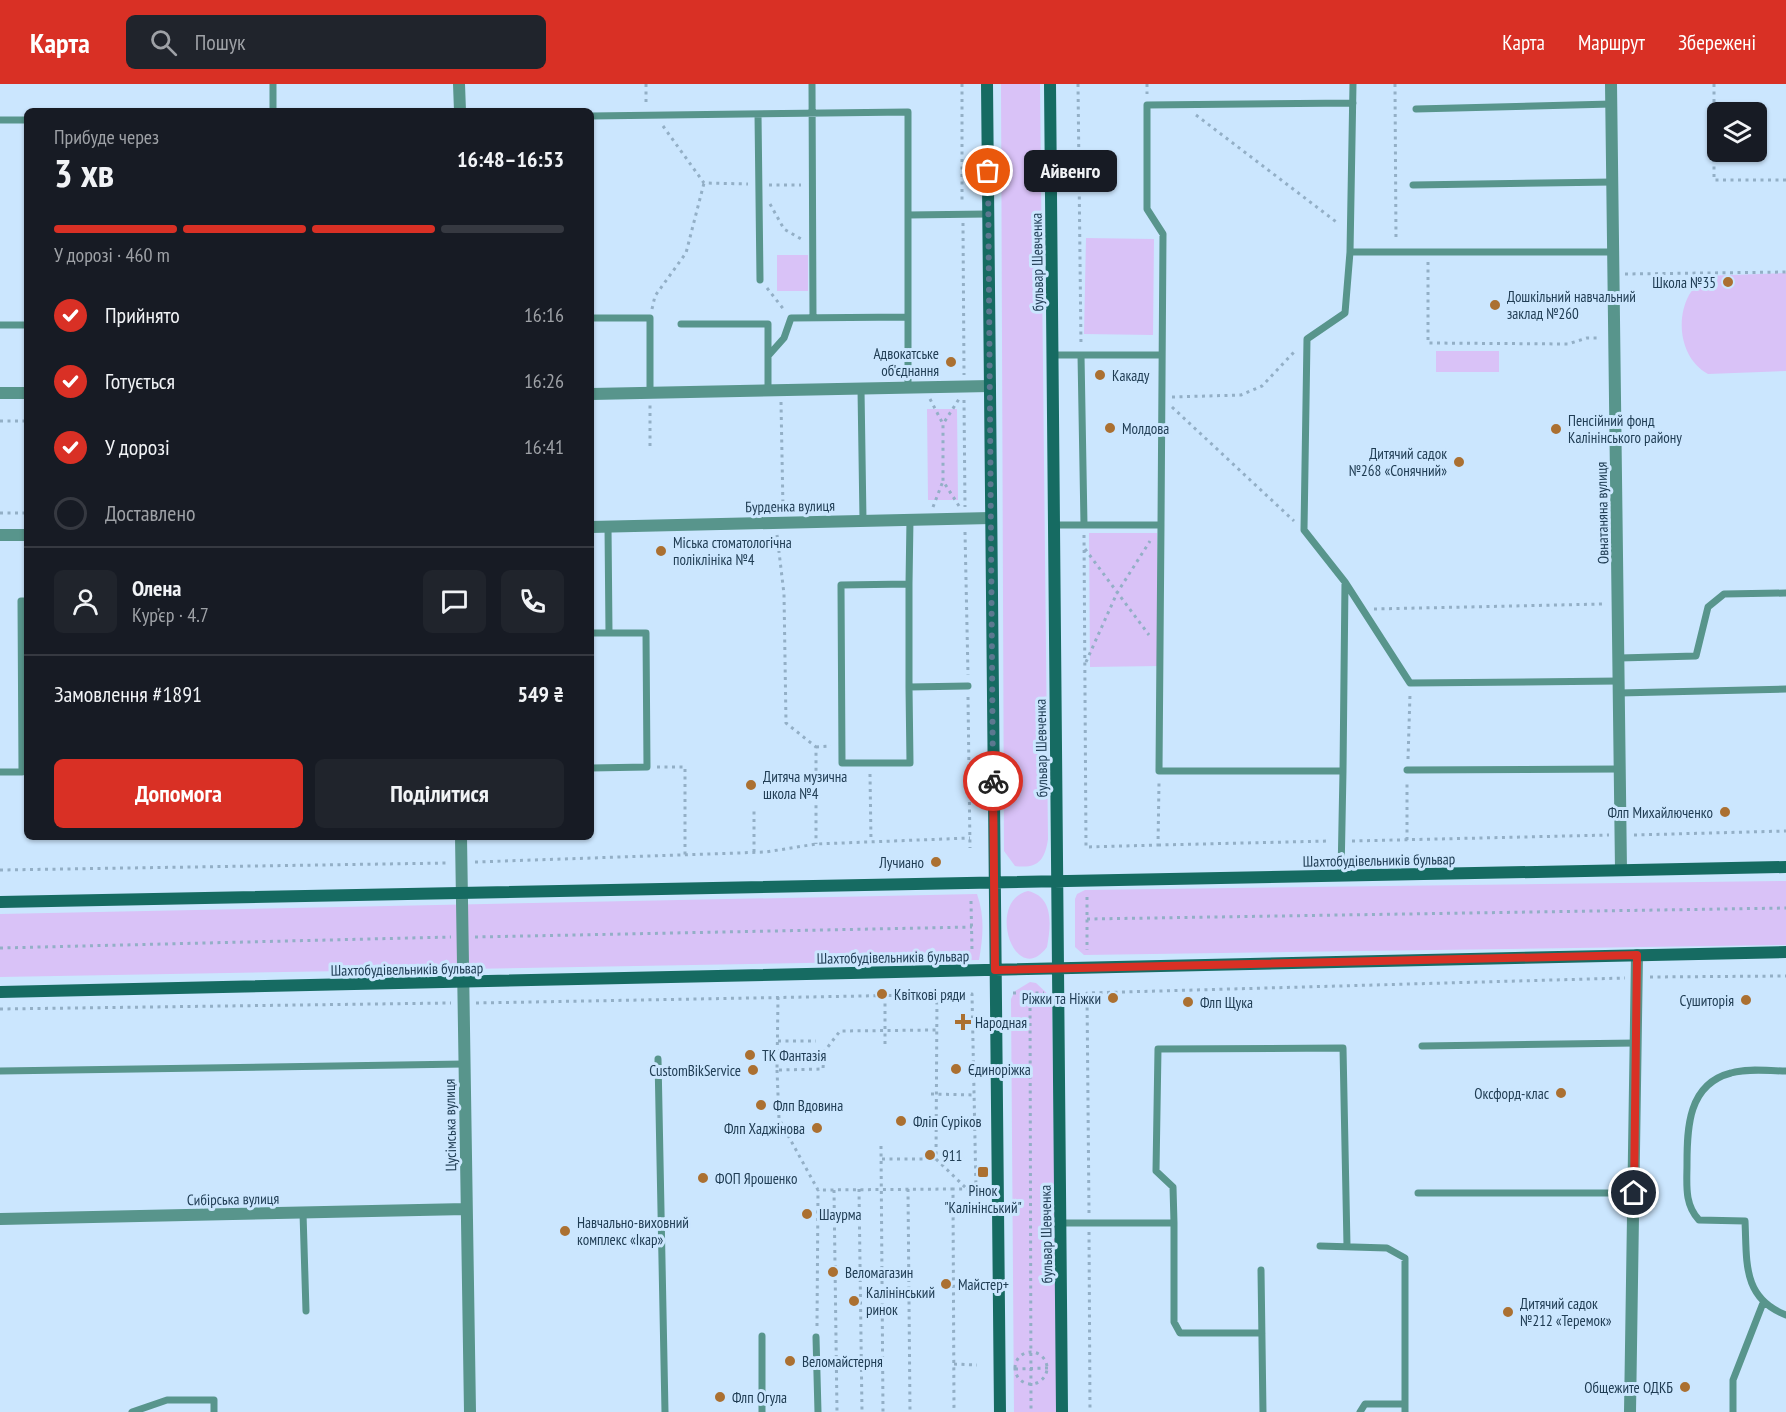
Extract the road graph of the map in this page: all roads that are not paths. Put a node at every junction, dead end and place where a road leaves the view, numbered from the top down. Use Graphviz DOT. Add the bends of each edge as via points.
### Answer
graph roads {
  1 [pos="273,84"];
  2 [pos="459,84"];
  3 [pos="812,84"];
  4 [pos="987,84"];
  5 [pos="1050,84"];
  6 [pos="1353,84"];
  7 [pos="1611,84"];
  8 [pos="1353,103"];
  9 [pos="1612,104"];
  10 [pos="273,108"];
  11 [pos="460,108"];
  12 [pos="1416,109"];
  13 [pos="812,113"];
  14 [pos="758,114"];
  15 [pos="594,116"];
  16 [pos="0,120"];
  17 [pos="24,120"];
  18 [pos="1613,182"];
  19 [pos="1413,184"];
  20 [pos="988,214"];
  21 [pos="908,215"];
  22 [pos="1350,252"];
  23 [pos="1614,252"];
  24 [pos="760,280"];
  25 [pos="594,318"];
  26 [pos="813,318"];
  27 [pos="908,318"];
  28 [pos="681,324"];
  29 [pos="0,325"];
  30 [pos="24,325"];
  31 [pos="1053,355"];
  32 [pos="1081,355"];
  33 [pos="1161,355"];
  34 [pos="768,356"];
  35 [pos="990,386"];
  36 [pos="908,387"];
  37 [pos="861,389"];
  38 [pos="768,391"];
  39 [pos="0,393"];
  40 [pos="24,393"];
  41 [pos="594,394"];
  42 [pos="650,394"];
  43 [pos="991,518"];
  44 [pos="910,519"];
  45 [pos="863,520"];
  46 [pos="1054,525"];
  47 [pos="1084,525"];
  48 [pos="1161,525"];
  49 [pos="608,526"];
  50 [pos="594,527"];
  51 [pos="0,535"];
  52 [pos="24,535"];
  53 [pos="1346,582"];
  54 [pos="909,584"];
  55 [pos="1786,593"];
  56 [pos="24,601"];
  57 [pos="594,633"];
  58 [pos="609,633"];
  59 [pos="1619,658"];
  60 [pos="968,686"];
  61 [pos="909,687"];
  62 [pos="1619,687"];
  63 [pos="1786,689"];
  64 [pos="594,768"];
  65 [pos="1620,769"];
  66 [pos="1407,770"];
  67 [pos="1344,771"];
  68 [pos="0,772"];
  69 [pos="461,840"];
  70 [pos="1786,867"];
  71 [pos="1621,870"];
  72 [pos="1341,875"];
  73 [pos="1058,880"];
  74 [pos="994,882"];
  75 [pos="461,892"];
  76 [pos="0,902"];
  77 [pos="1786,952"];
  78 [pos="1637,955"];
  79 [pos="1058,968"];
  80 [pos="995,970"];
  81 [pos="462,983"];
  82 [pos="0,992"];
  83 [pos="1636,1043"];
  84 [pos="1422,1046"];
  85 [pos="658,1059"];
  86 [pos="464,1064"];
  87 [pos="0,1071"];
  88 [pos="1786,1071"];
  89 [pos="1418,1193"];
  90 [pos="1634,1193"];
  91 [pos="466,1209"];
  92 [pos="303,1213"];
  93 [pos="0,1219"];
  94 [pos="1061,1223"];
  95 [pos="1173,1223"];
  96 [pos="1320,1246"];
  97 [pos="1347,1246"];
  98 [pos="1261,1270"];
  99 [pos="1763,1303"];
  100 [pos="306,1311"];
  101 [pos="1786,1315"];
  102 [pos="1262,1332"];
  103 [pos="762,1336"];
  104 [pos="816,1337"];
  105 [pos="1406,1408"];
  106 [pos="132,1412"];
  107 [pos="214,1412"];
  108 [pos="470,1412"];
  109 [pos="665,1412"];
  110 [pos="762,1412"];
  111 [pos="818,1412"];
  112 [pos="1000,1412"];
  113 [pos="1062,1412"];
  114 [pos="1263,1412"];
  115 [pos="1360,1412"];
  116 [pos="1630,1412"];
  117 [pos="1732,1412"];
  1 -- 10 [label="lane"];
  2 -- 11 [label="street"];
  3 -- 13 [label="lane"];
  4 -- 20 [label="main road"];
  5 -- 31 [label="main road, бульвар Шевченка"];
  6 -- 8 [label="lane"];
  7 -- 9 [label="street, Овнатаняна вулиця"];
  8 -- 22 [label="lane"];
  8 -- 33 [label="lane" via="1147,105 1147,209 1162,234"];
  9 -- 12 [label="lane"];
  9 -- 18 [label="street, Овнатаняна вулиця"];
  13 -- 14 [label="lane"];
  13 -- 21 [label="lane" via="908,112"];
  13 -- 26 [label="lane"];
  14 -- 15 [label="lane"];
  14 -- 24 [label="lane"];
  16 -- 17 [label="lane"];
  18 -- 19 [label="lane"];
  18 -- 23 [label="street, Овнатаняна вулиця"];
  20 -- 21 [label="lane"];
  20 -- 35 [label="main road"];
  21 -- 27 [label="lane"];
  22 -- 23 [label="lane"];
  22 -- 53 [label="lane" via="1345,313 1306,339 1304,530"];
  23 -- 59 [label="street, Овнатаняна вулиця"];
  25 -- 42 [label="lane" via="650,318"];
  26 -- 27 [label="lane"];
  26 -- 34 [label="lane" via="791,318 784,338"];
  27 -- 36 [label="lane"];
  28 -- 34 [label="lane" via="768,324"];
  29 -- 30 [label="lane"];
  31 -- 32 [label="lane"];
  31 -- 46 [label="main road, бульвар Шевченка"];
  32 -- 33 [label="lane"];
  32 -- 47 [label="lane"];
  33 -- 48 [label="lane"];
  34 -- 38 [label="lane"];
  35 -- 36 [label="street"];
  35 -- 43 [label="main road"];
  36 -- 37 [label="street"];
  37 -- 38 [label="street"];
  37 -- 45 [label="lane"];
  38 -- 42 [label="street"];
  39 -- 40 [label="street"];
  41 -- 42 [label="street"];
  43 -- 44 [label="street, Бурденка вулиця"];
  43 -- 74 [label="main road"];
  44 -- 45 [label="street, Бурденка вулиця"];
  44 -- 54 [label="lane"];
  45 -- 49 [label="street, Бурденка вулиця"];
  46 -- 47 [label="lane"];
  46 -- 73 [label="main road, бульвар Шевченка"];
  47 -- 48 [label="lane"];
  48 -- 67 [label="lane" via="1159,771"];
  49 -- 50 [label="street, Бурденка вулиця"];
  49 -- 58 [label="lane"];
  51 -- 52 [label="street"];
  53 -- 62 [label="lane" via="1410,683"];
  53 -- 67 [label="lane"];
  54 -- 61 [label="lane"];
  54 -- 61 [label="lane" via="841,585 842,763 910,763"];
  55 -- 59 [label="lane" via="1724,594 1708,607 1695,656"];
  56 -- 68 [label="lane" via="22,772"];
  57 -- 58 [label="lane"];
  58 -- 64 [label="lane" via="646,633 647,767"];
  59 -- 62 [label="street, Овнатаняна вулиця"];
  60 -- 61 [label="lane"];
  62 -- 63 [label="lane"];
  62 -- 65 [label="street, Овнатаняна вулиця"];
  65 -- 66 [label="lane"];
  65 -- 71 [label="street, Овнатаняна вулиця"];
  67 -- 72 [label="lane"];
  69 -- 75 [label="street, Цусімська вулиця"];
  70 -- 71 [label="main road, Шахтобудівельників бульвар"];
  71 -- 72 [label="main road, Шахтобудівельників бульвар"];
  72 -- 73 [label="main road, Шахтобудівельників бульвар"];
  73 -- 74 [label="main road, Шахтобудівельників бульвар"];
  73 -- 79 [label="main road, бульвар Шевченка"];
  74 -- 75 [label="main road, Шахтобудівельників бульвар"];
  74 -- 80 [label="main road"];
  75 -- 76 [label="main road, Шахтобудівельників бульвар"];
  75 -- 81 [label="street, Цусімська вулиця"];
  77 -- 78 [label="main road, Шахтобудівельників бульвар"];
  78 -- 79 [label="main road, Шахтобудівельників бульвар"];
  78 -- 83 [label="street"];
  79 -- 80 [label="main road, Шахтобудівельників бульвар"];
  79 -- 94 [label="main road, бульвар Шевченка"];
  80 -- 81 [label="main road, Шахтобудівельників бульвар"];
  80 -- 112 [label="main road"];
  81 -- 82 [label="main road, Шахтобудівельників бульвар"];
  81 -- 86 [label="street, Цусімська вулиця"];
  83 -- 84 [label="lane"];
  83 -- 90 [label="street"];
  85 -- 109 [label="lane"];
  86 -- 87 [label="lane"];
  86 -- 91 [label="street, Цусімська вулиця"];
  88 -- 99 [label="lane" via="1742,1071 1717,1079 1692,1107 1687,1134 1690,1211 1699,1220 1745,1221 1747,1265 1752,1287"];
  89 -- 90 [label="lane"];
  90 -- 116 [label="street"];
  91 -- 92 [label="street, Сибірська вулиця"];
  91 -- 108 [label="street, Цусімська вулиця"];
  92 -- 93 [label="street, Сибірська вулиця"];
  92 -- 100 [label="lane"];
  94 -- 95 [label="lane"];
  94 -- 113 [label="main road, бульвар Шевченка"];
  95 -- 97 [label="lane" via="1173,1187 1156,1171 1158,1049 1343,1048"];
  95 -- 102 [label="lane" via="1174,1322 1180,1333"];
  96 -- 97 [label="lane"];
  97 -- 105 [label="lane" via="1387,1248 1405,1258"];
  98 -- 102 [label="lane"];
  99 -- 101 [label="lane"];
  99 -- 117 [label="lane" via="1733,1380"];
  102 -- 114 [label="lane"];
  103 -- 110 [label="lane"];
  104 -- 111 [label="lane"];
  105 -- 115 [label="lane" via="1365,1404"];
  106 -- 107 [label="lane" via="167,1400 214,1400"];
}
